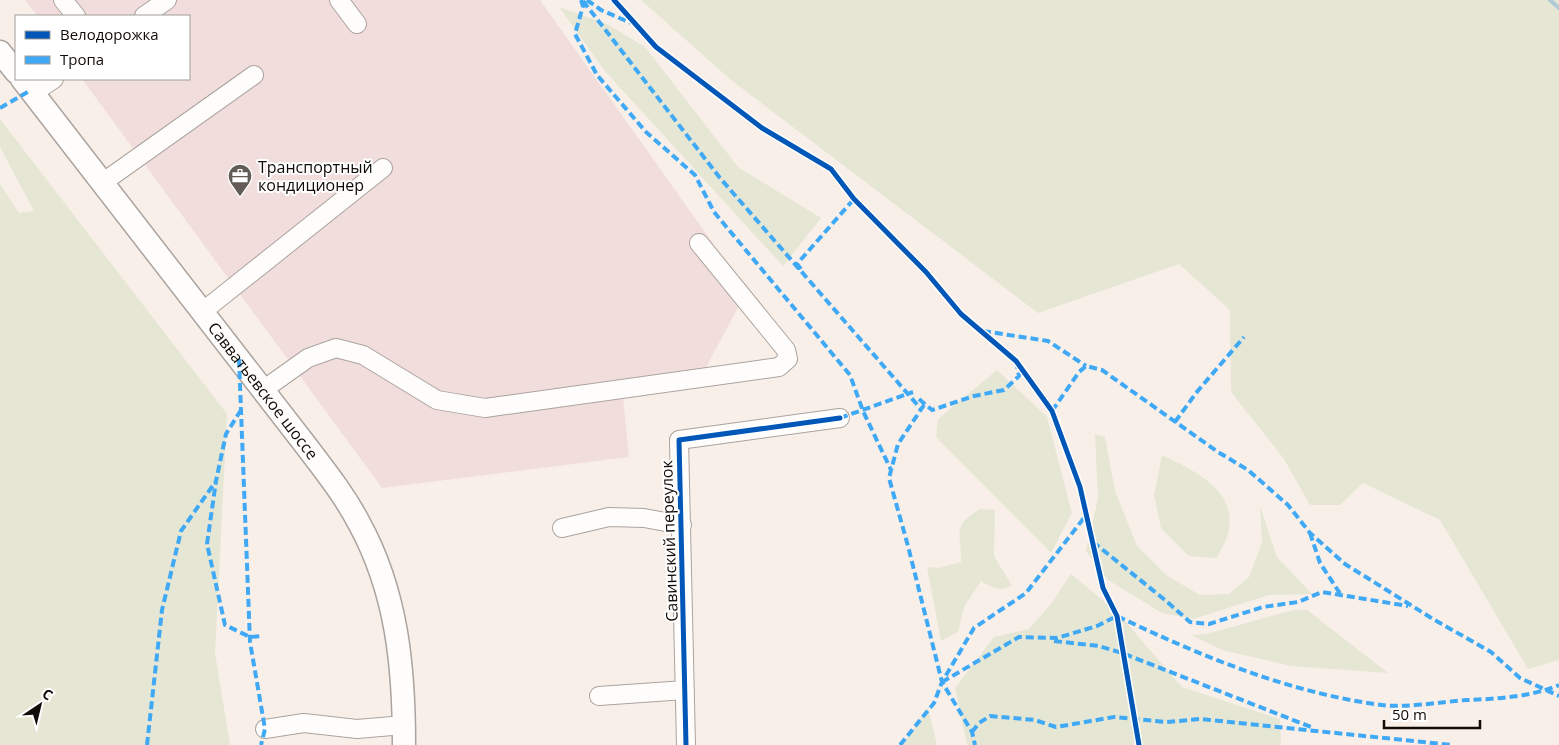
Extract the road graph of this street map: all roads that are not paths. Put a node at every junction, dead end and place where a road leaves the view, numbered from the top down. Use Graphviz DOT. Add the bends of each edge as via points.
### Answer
graph roads {
  1 [pos="64,0"];
  2 [pos="168,0"];
  3 [pos="339,0"];
  4 [pos="75,15"];
  5 [pos="146,15"];
  6 [pos="357,24"];
  7 [pos="0,52"];
  8 [pos="15,71"];
  9 [pos="254,75"];
  10 [pos="50,80"];
  11 [pos="28,86"];
  12 [pos="383,168"];
  13 [pos="102,183"];
  14 [pos="699,243"];
  15 [pos="202,312"];
  16 [pos="263,390"];
  17 [pos="840,418"];
  18 [pos="682,525"];
  19 [pos="562,528"];
  20 [pos="686,690"];
  21 [pos="599,696"];
  22 [pos="265,729"];
  23 [pos="404,735"];
  24 [pos="686,745"];
  1 -- 4 [label="street"];
  2 -- 5 [label="street"];
  3 -- 6 [label="street"];
  7 -- 8 [label="main road"];
  9 -- 13 [label="street"];
  10 -- 11 [label="street"];
  11 -- 13 [label="main road, Савватьевское шоссе"];
  12 -- 15 [label="street"];
  13 -- 15 [label="main road, Савватьевское шоссе"];
  14 -- 16 [label="street" via="786,350 788,359 779,367 485,408 438,400 363,354 336,348 308,358"];
  15 -- 16 [label="main road, Савватьевское шоссе"];
  16 -- 23 [label="main road, Савватьевское шоссе" via="343,496 372,548 396,626"];
  17 -- 18 [label="street, Савинский переулок" via="679,440"];
  18 -- 19 [label="street" via="644,518 609,518"];
  18 -- 20 [label="street, Савинский переулок"];
  20 -- 21 [label="street"];
  20 -- 24 [label="street, Савинский переулок"];
  22 -- 23 [label="street" via="304,723"];
}
